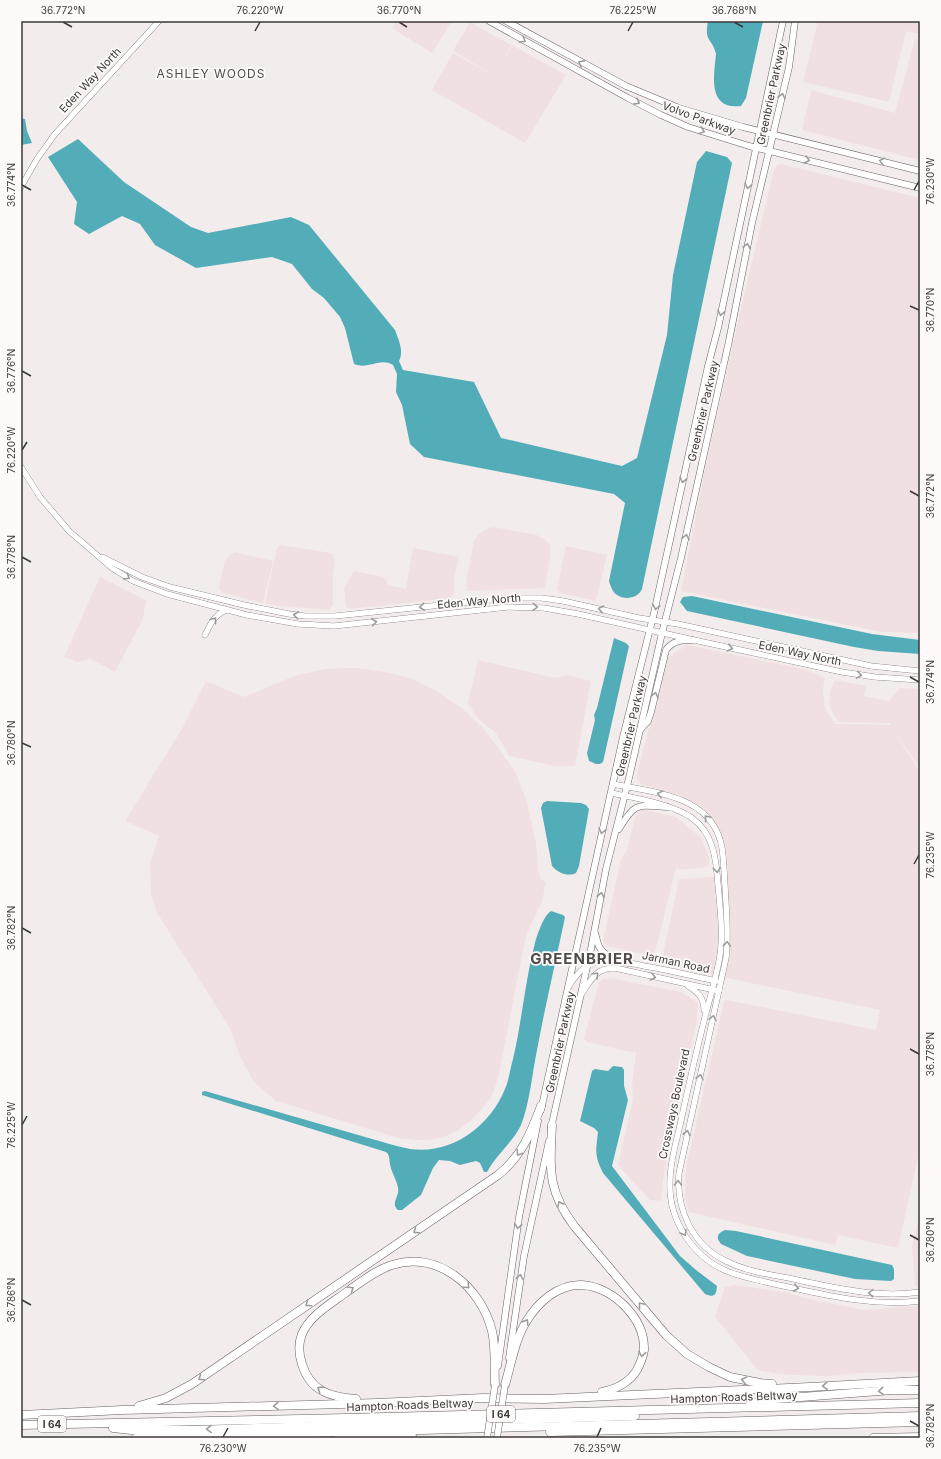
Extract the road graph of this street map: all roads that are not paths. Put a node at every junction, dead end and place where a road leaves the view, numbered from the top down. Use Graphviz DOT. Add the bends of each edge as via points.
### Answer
graph roads {
  1 [pos="159,21"];
  2 [pos="488,21"];
  3 [pos="506,21"];
  4 [pos="782,21"];
  5 [pos="795,21"];
  6 [pos="759,131"];
  7 [pos="773,134"];
  8 [pos="756,148"];
  9 [pos="769,151"];
  10 [pos="920,171"];
  11 [pos="21,187"];
  12 [pos="920,188"];
  13 [pos="21,467"];
  14 [pos="96,554"];
  15 [pos="227,610"];
  16 [pos="652,620"];
  17 [pos="665,622"];
  18 [pos="650,630"];
  19 [pos="662,633"];
  20 [pos="205,635"];
  21 [pos="692,640"];
  22 [pos="920,671"];
  23 [pos="920,680"];
  24 [pos="640,730"];
  25 [pos="613,784"];
  26 [pos="627,787"];
  27 [pos="611,793"];
  28 [pos="625,796"];
  29 [pos="667,807"];
  30 [pos="615,835"];
  31 [pos="594,931"];
  32 [pos="628,963"];
  33 [pos="587,966"];
  34 [pos="714,981"];
  35 [pos="722,982"];
  36 [pos="684,984"];
  37 [pos="567,990"];
  38 [pos="712,990"];
  39 [pos="719,991"];
  40 [pos="580,997"];
  41 [pos="704,1019"];
  42 [pos="541,1106"];
  43 [pos="552,1125"];
  44 [pos="920,1292"];
  45 [pos="920,1301"];
  46 [pos="920,1381"];
  47 [pos="495,1385"];
  48 [pos="505,1385"];
  49 [pos="810,1387"];
  50 [pos="920,1390"];
  51 [pos="544,1399"];
  52 [pos="398,1402"];
  53 [pos="920,1403"];
  54 [pos="744,1407"];
  55 [pos="920,1407"];
  56 [pos="105,1411"];
  57 [pos="21,1415"];
  58 [pos="920,1416"];
  59 [pos="920,1422"];
  60 [pos="83,1424"];
  61 [pos="21,1425"];
  62 [pos="920,1437"];
  63 [pos="136,1438"];
  64 [pos="339,1438"];
  65 [pos="487,1438"];
  66 [pos="497,1438"];
  67 [pos="873,1438"];
  1 -- 11 [label="street, Eden Way North" via="55,134"];
  2 -- 8 [label="main road, Volvo Parkway, one-way" via="661,115"];
  6 -- 3 [label="main road, Volvo Parkway, one-way" via="710,118 642,94"];
  4 -- 6 [label="main road, Greenbrier Parkway"];
  7 -- 5 [label="main road, Greenbrier Parkway, one-way"];
  6 -- 7 [label="main road, Volvo Parkway"];
  6 -- 8 [label="main road, Greenbrier Parkway"];
  7 -- 9 [label="main road, Greenbrier Parkway"];
  10 -- 7 [label="main road, Volvo Parkway, one-way"];
  8 -- 9 [label="main road, Volvo Parkway"];
  8 -- 16 [label="main road, Greenbrier Parkway, one-way"];
  9 -- 12 [label="main road, Volvo Parkway, one-way"];
  17 -- 9 [label="main road, Greenbrier Parkway, one-way"];
  13 -- 14 [label="street, Eden Way North" via="40,497 60,521"];
  14 -- 15 [label="street, Eden Way North, one-way" via="112,568 144,586"];
  16 -- 14 [label="street, Eden Way North, one-way" via="563,601 527,598 483,600 322,617 305,616 244,605 170,587 138,575"];
  15 -- 18 [label="street, Eden Way North, one-way" via="280,622 334,626 526,607 561,610"];
  20 -- 15 [label="street, one-way" via="217,615"];
  16 -- 17 [label="street, Eden Way North"];
  16 -- 18 [label="main road, Greenbrier Parkway"];
  17 -- 19 [label="main road, Greenbrier Parkway"];
  17 -- 22 [label="street, Eden Way North" via="871,666"];
  18 -- 19 [label="street, Eden Way North"];
  18 -- 25 [label="main road, Greenbrier Parkway"];
  19 -- 21 [label="street, Eden Way North"];
  19 -- 24 [label="main road, Greenbrier Parkway"];
  21 -- 23 [label="street, Eden Way North, one-way" via="842,672"];
  24 -- 21 [label="main road, one-way" via="650,716 666,650 676,642"];
  24 -- 26 [label="main road, Greenbrier Parkway"];
  25 -- 26 [label="street, Crossways Boulevard"];
  25 -- 27 [label="main road, Greenbrier Parkway"];
  26 -- 28 [label="main road, Greenbrier Parkway"];
  35 -- 26 [label="street, Crossways Boulevard, one-way" via="728,948 728,928 723,858 718,834 706,816 688,802"];
  27 -- 28 [label="street, Crossways Boulevard"];
  27 -- 37 [label="main road, Greenbrier Parkway, one-way"];
  28 -- 29 [label="street, Crossways Boulevard"];
  28 -- 30 [label="main road, Greenbrier Parkway"];
  29 -- 30 [label="main road" via="637,806 629,813"];
  29 -- 34 [label="street, Crossways Boulevard, one-way" via="697,822 708,836 714,851 721,929 720,956"];
  31 -- 30 [label="main road, Greenbrier Parkway, one-way"];
  31 -- 32 [label="main road" via="602,951"];
  31 -- 33 [label="main road, Greenbrier Parkway"];
  32 -- 33 [label="street, Jarman Road" via="610,960"];
  32 -- 34 [label="street, Jarman Road"];
  33 -- 37 [label="street" via="578,973"];
  33 -- 40 [label="main road, Greenbrier Parkway"];
  34 -- 35 [label="street, Jarman Road"];
  34 -- 38 [label="street, Crossways Boulevard"];
  35 -- 39 [label="street, Crossways Boulevard"];
  36 -- 38 [label="street, Jarman Road"];
  40 -- 36 [label="street, Jarman Road, one-way" via="595,975 607,968"];
  36 -- 41 [label="street" via="701,996"];
  37 -- 42 [label="main road, Greenbrier Parkway"];
  38 -- 39 [label="street, Jarman Road"];
  38 -- 41 [label="street, Crossways Boulevard"];
  44 -- 39 [label="street, Crossways Boulevard, one-way" via="888,1294 854,1291 742,1267 718,1257 704,1246 693,1232 682,1208 678,1190 679,1173"];
  40 -- 43 [label="main road, Greenbrier Parkway"];
  41 -- 45 [label="street, Crossways Boulevard, one-way" via="670,1174 673,1209 679,1226 688,1240 700,1254 714,1264 738,1275 856,1300"];
  42 -- 47 [label="main road, Greenbrier Parkway, one-way" via="520,1211"];
  42 -- 56 [label="highway, one-way" via="520,1153 498,1175 185,1388 166,1398 141,1406"];
  48 -- 43 [label="main road, Greenbrier Parkway, one-way" via="524,1256"];
  49 -- 43 [label="highway, one-way" via="735,1378 709,1367 677,1346 562,1210 552,1179"];
  46 -- 49 [label="highway, one-way"];
  52 -- 47 [label="highway, one-way" via="346,1399 319,1390 304,1371 299,1347 302,1334 314,1316 372,1275 402,1262 419,1262 439,1267 462,1281 474,1294 484,1310 492,1332"];
  47 -- 65 [label="main road, Greenbrier Parkway, bridge"];
  48 -- 51 [label="highway, one-way" via="522,1328 545,1299 558,1290 581,1285 604,1291 618,1300 634,1317 641,1330 644,1351 635,1372 626,1382 611,1390"];
  48 -- 66 [label="main road, Greenbrier Parkway, bridge"];
  49 -- 51 [label="highway"];
  50 -- 54 [label="highway, one-way" via="762,1400"];
  51 -- 52 [label="highway" via="483,1398"];
  52 -- 56 [label="highway, one-way"];
  53 -- 54 [label="highway, Hampton Roads Beltway / I 64"];
  54 -- 60 [label="highway, Hampton Roads Beltway / I 64"];
  55 -- 60 [label="highway, one-way" via="191,1430 131,1430"];
  56 -- 57 [label="highway"];
  58 -- 63 [label="highway"];
  59 -- 64 [label="highway, I 64"];
  60 -- 61 [label="highway, Hampton Roads Beltway / I 64"];
  62 -- 67 [label="highway"];
}
